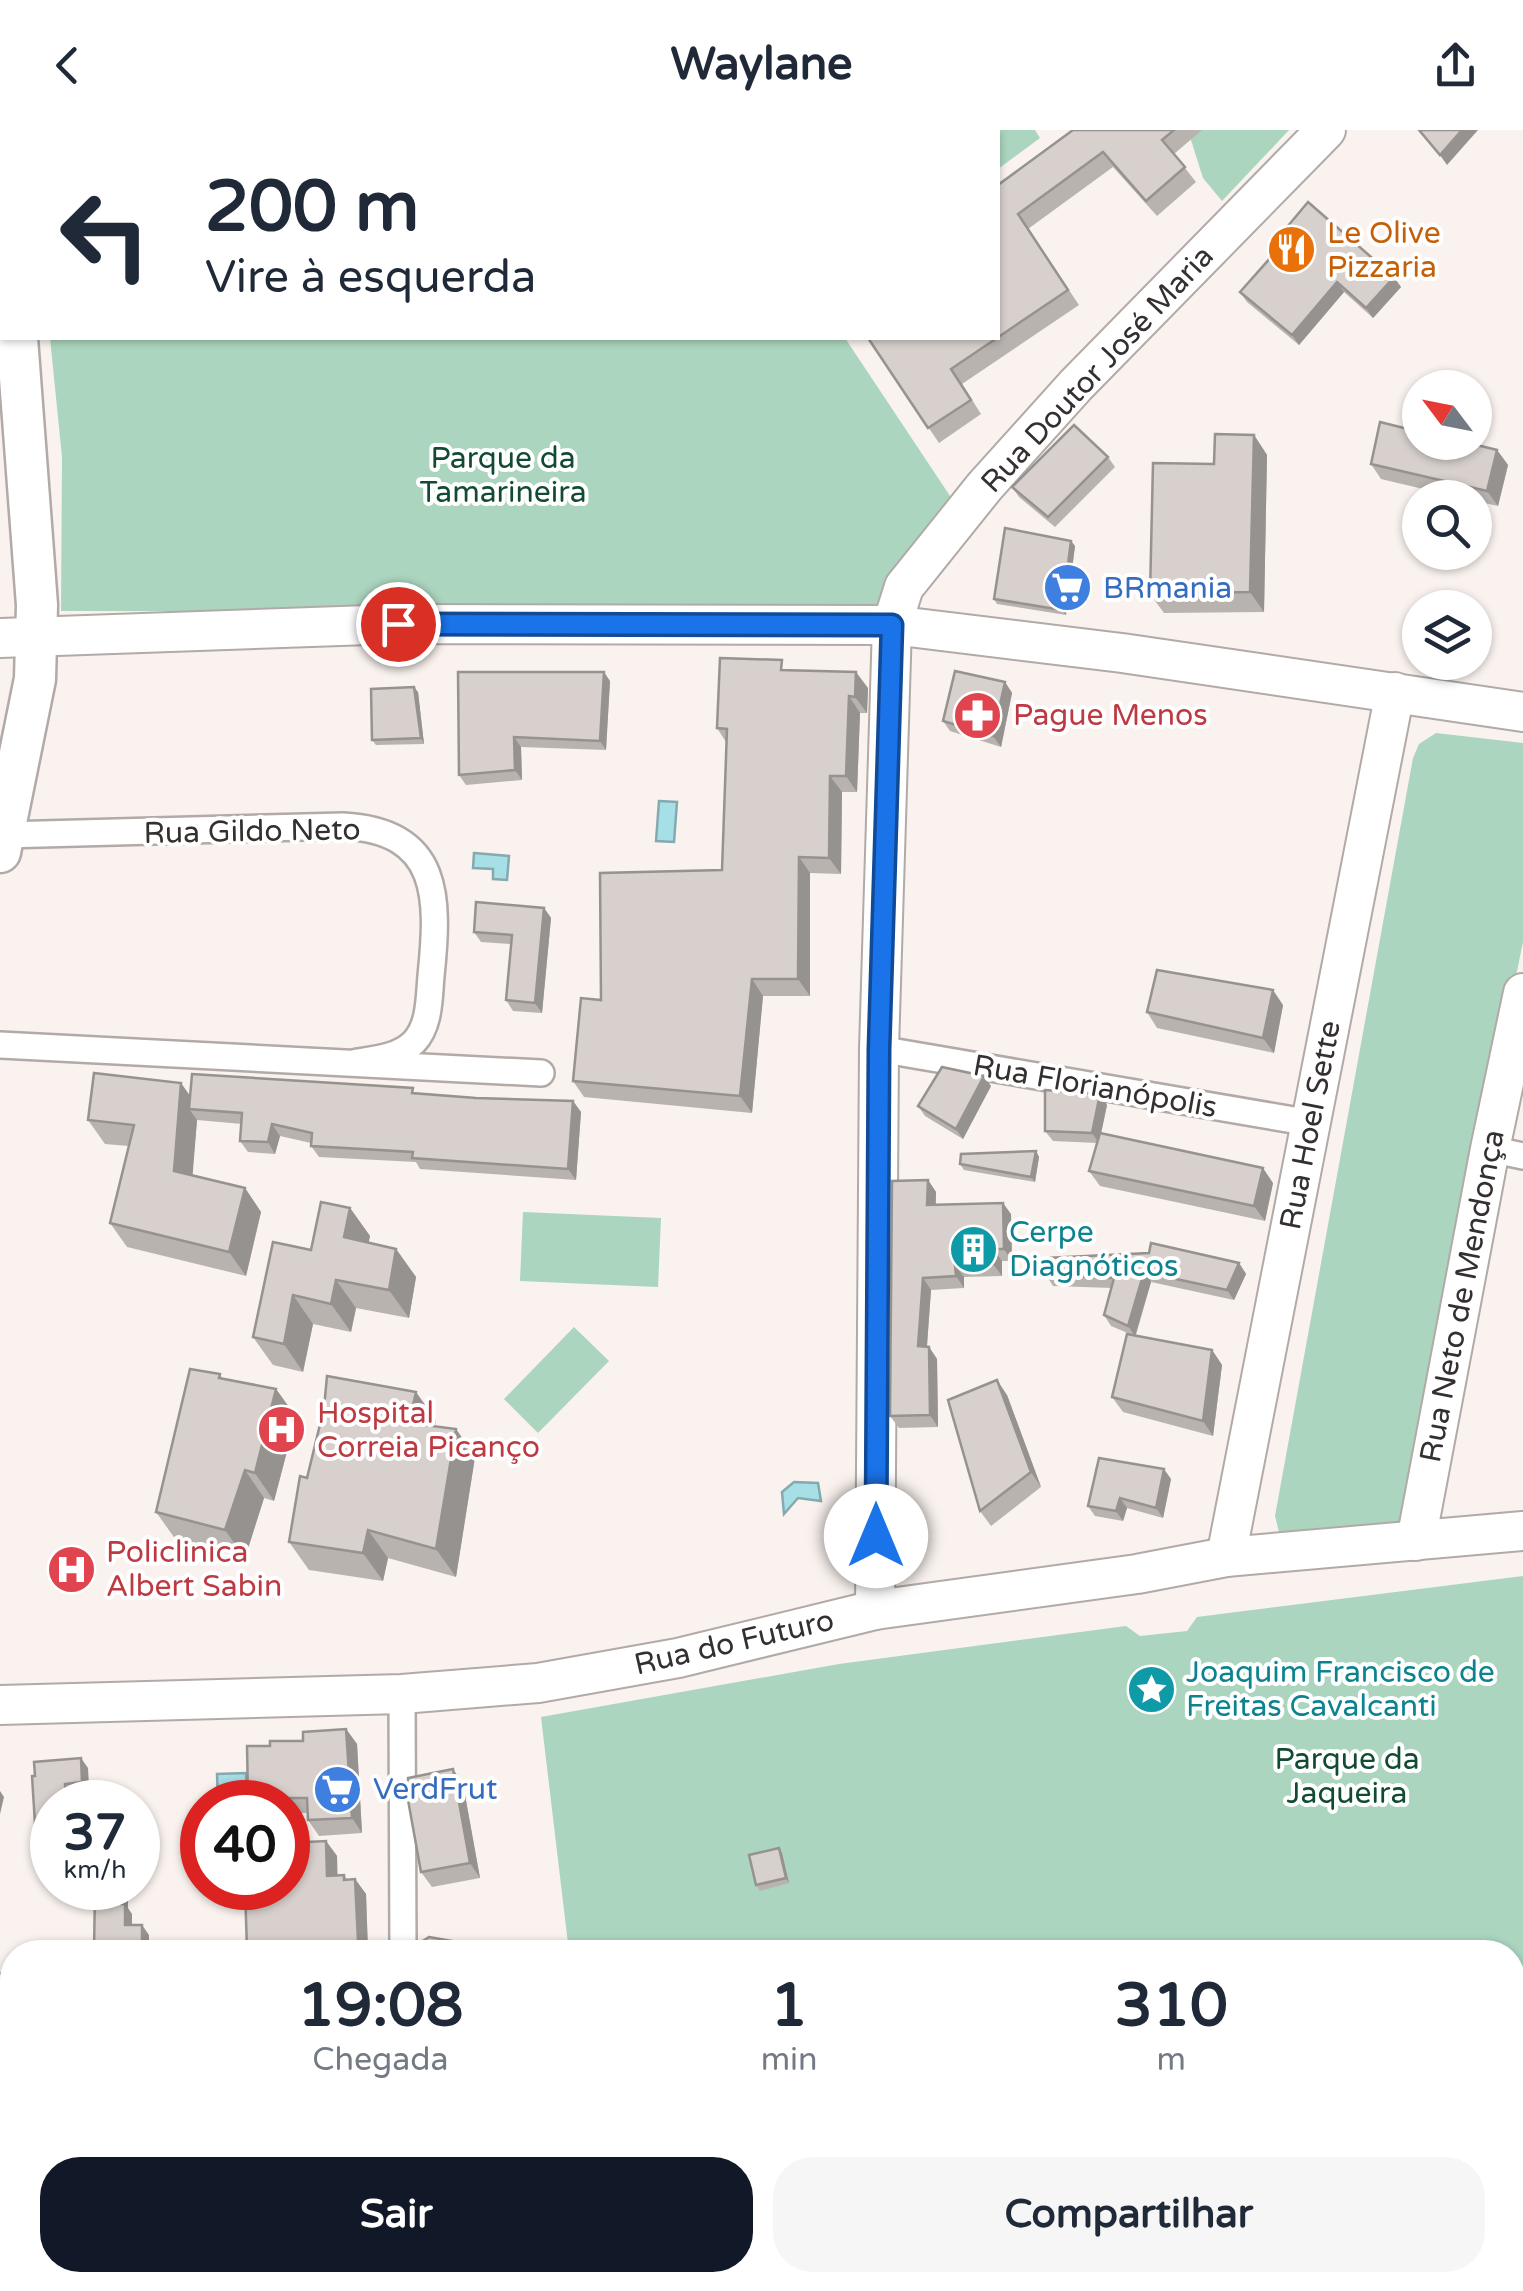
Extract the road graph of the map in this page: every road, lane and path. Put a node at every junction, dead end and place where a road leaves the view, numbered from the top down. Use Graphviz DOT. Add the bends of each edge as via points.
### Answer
graph roads {
  1 [pos="1326,130"];
  2 [pos="18,340"];
  3 [pos="892,625"];
  4 [pos="18,636"];
  5 [pos="1396,692"];
  6 [pos="1523,712"];
  7 [pos="2,844"];
  8 [pos="1523,993"];
  9 [pos="0,1045"];
  10 [pos="879,1049"];
  11 [pos="357,1062"];
  12 [pos="541,1073"];
  13 [pos="1311,1123"];
  14 [pos="1506,1153"];
  15 [pos="1523,1531"];
  16 [pos="1416,1542"];
  17 [pos="1226,1558"];
  18 [pos="875,1610"];
  19 [pos="402,1694"];
  20 [pos="0,1705"];
  21 [pos="403,1940"];
  1 -- 3 [label="street, Rua Doutor José Maria" via="985,486 904,587"];
  2 -- 4 [label="main road"];
  3 -- 4 [label="street" via="398,624"];
  3 -- 5 [label="street"];
  3 -- 10 [label="street"];
  4 -- 7 [label="main road" via="35,679"];
  5 -- 6 [label="street"];
  5 -- 13 [label="street, Rua Hoel Sette"];
  7 -- 11 [label="street, Rua Gildo Neto" via="343,826 386,833 420,857 434,895 429,1006 415,1041 398,1054"];
  8 -- 14 [label="street, Rua Neto de Mendonça"];
  9 -- 11 [label="street"];
  10 -- 13 [label="street, Rua Florianópolis"];
  10 -- 18 [label="street"];
  11 -- 12 [label="street"];
  13 -- 17 [label="street, Rua Hoel Sette"];
  14 -- 16 [label="street, Rua Neto de Mendonça"];
  15 -- 16 [label="street, Rua do Futuro"];
  16 -- 17 [label="street, Rua do Futuro"];
  17 -- 18 [label="street, Rua do Futuro"];
  18 -- 19 [label="street, Rua do Futuro" via="555,1680"];
  19 -- 20 [label="street, Rua do Futuro"];
  19 -- 21 [label="street"];
}
